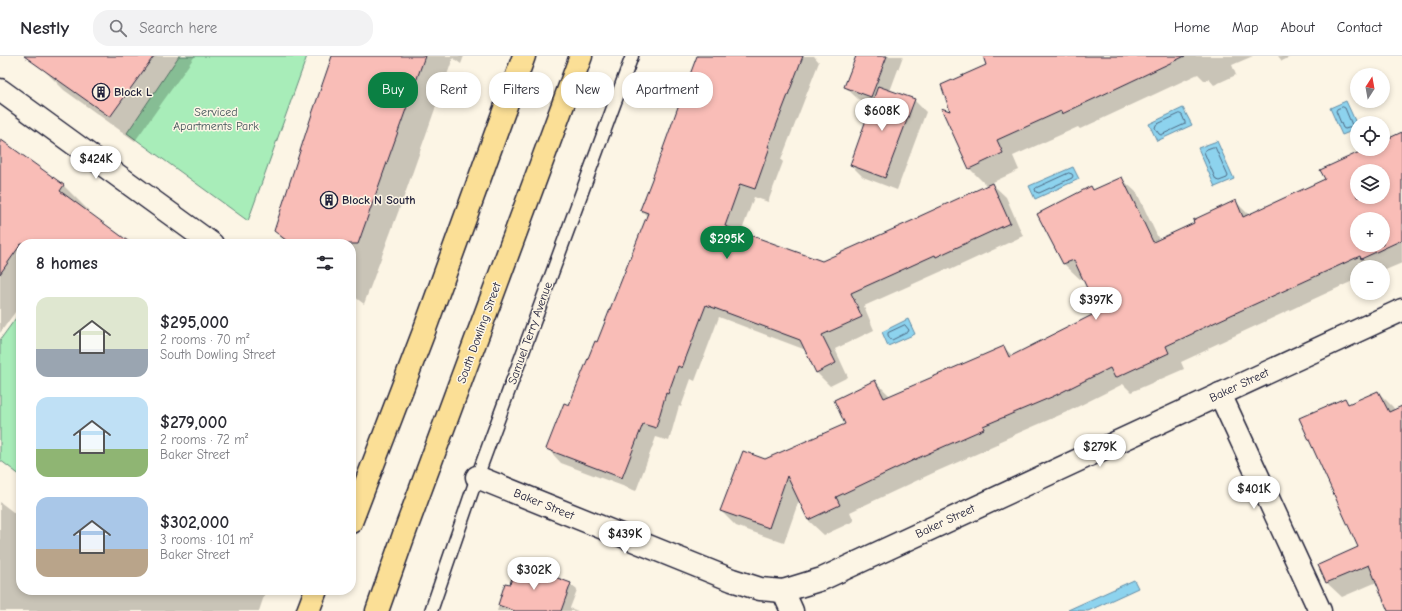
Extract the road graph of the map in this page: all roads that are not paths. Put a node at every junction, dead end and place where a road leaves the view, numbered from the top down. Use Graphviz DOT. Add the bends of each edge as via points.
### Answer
graph roads {
  1 [pos="524,56"];
  2 [pos="581,56"];
  3 [pos="632,56"];
  4 [pos="0,90"];
  5 [pos="205,239"];
  6 [pos="1402,310"];
  7 [pos="423,334"];
  8 [pos="1220,394"];
  9 [pos="477,477"];
  10 [pos="356,495"];
  11 [pos="356,509"];
  12 [pos="783,591"];
  13 [pos="314,595"];
  14 [pos="327,595"];
  15 [pos="308,611"];
  16 [pos="322,611"];
  17 [pos="377,611"];
  18 [pos="431,611"];
  19 [pos="792,611"];
  20 [pos="1320,611"];
  1 -- 7 [label="highway"];
  2 -- 17 [label="highway, South Dowling Street"];
  3 -- 9 [label="lane, Samuel Terry Avenue"];
  4 -- 5 [label="street"];
  6 -- 8 [label="street, Baker Street"];
  7 -- 10 [label="highway"];
  7 -- 11 [label="highway"];
  8 -- 12 [label="street, Baker Street" via="822,579"];
  8 -- 20 [label="street"];
  9 -- 12 [label="street, Baker Street" via="732,580"];
  9 -- 18 [label="lane, Samuel Terry Avenue"];
  12 -- 19 [label="street"];
  13 -- 15 [label="highway"];
  14 -- 16 [label="highway"];
}
